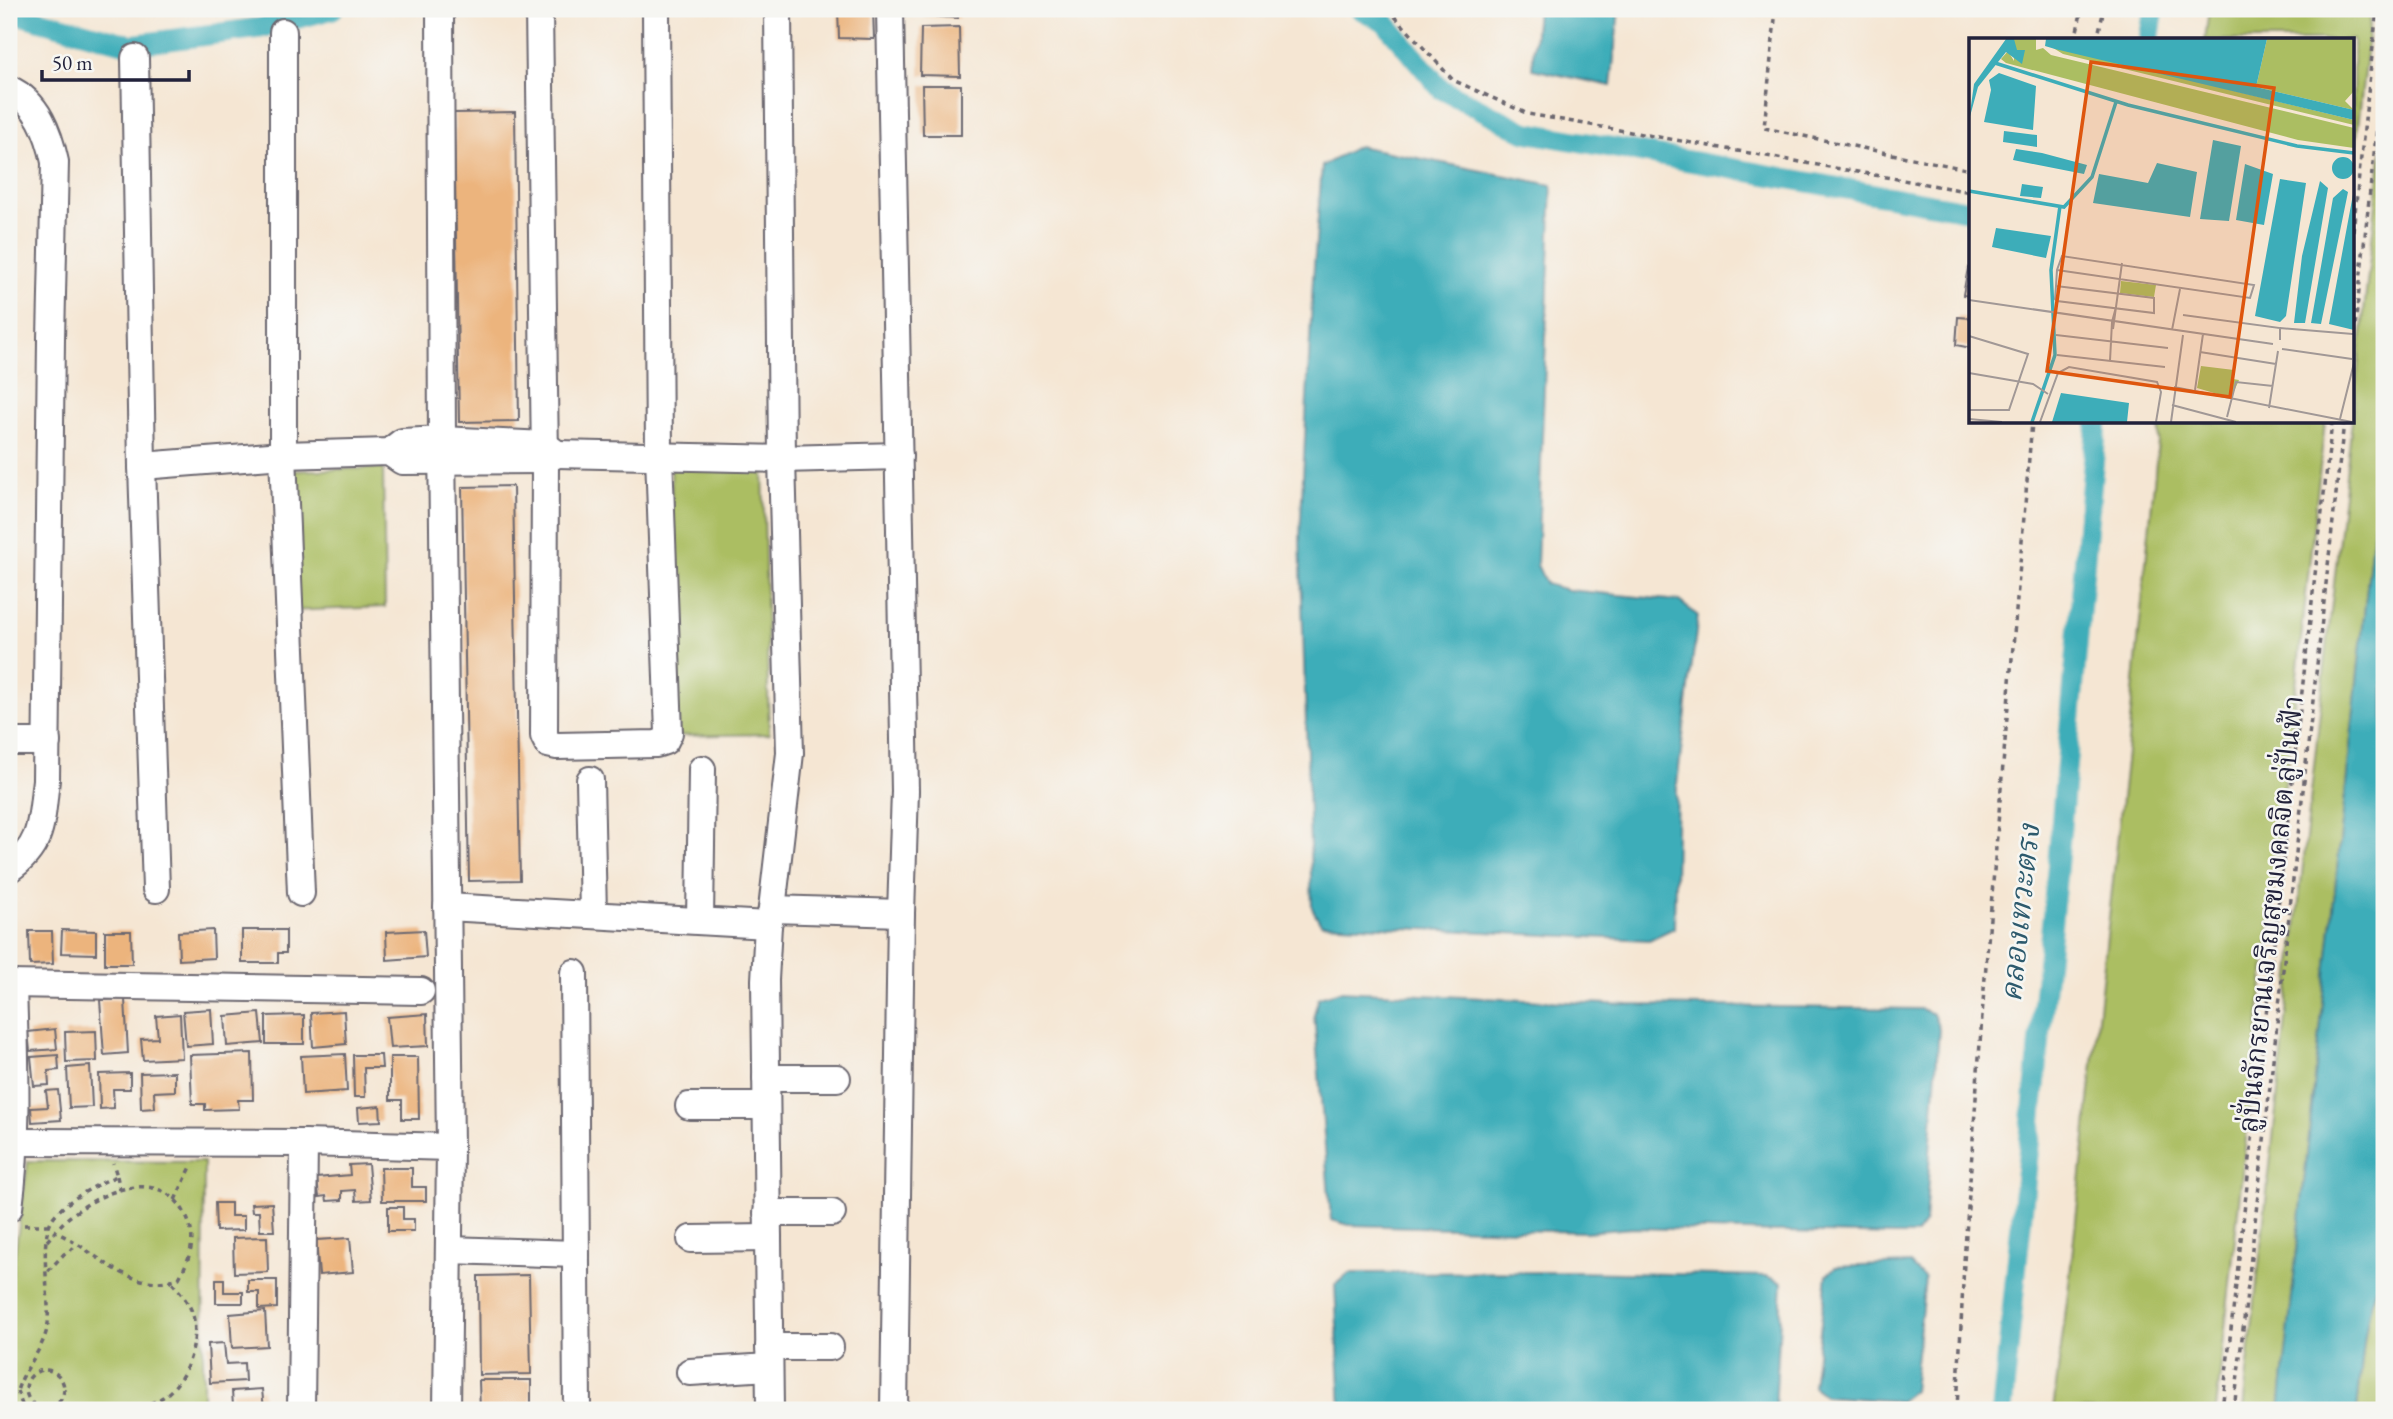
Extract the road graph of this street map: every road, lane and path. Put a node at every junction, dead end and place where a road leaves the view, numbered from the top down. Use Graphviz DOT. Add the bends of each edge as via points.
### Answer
graph roads {
  1 [pos="440,9"];
  2 [pos="539,9"];
  3 [pos="656,9"];
  4 [pos="778,9"];
  5 [pos="890,9"];
  6 [pos="1388,9"];
  7 [pos="1776,9"];
  8 [pos="2082,9"];
  9 [pos="2104,9"];
  10 [pos="2377,9"];
  11 [pos="283,32"];
  12 [pos="2075,38"];
  13 [pos="2097,38"];
  14 [pos="135,58"];
  15 [pos="2384,63"];
  16 [pos="9,89"];
  17 [pos="1969,170"];
  18 [pos="1969,192"];
  19 [pos="2354,222"];
  20 [pos="2354,336"];
  21 [pos="2032,424"];
  22 [pos="2332,424"];
  23 [pos="2344,424"];
  24 [pos="442,451"];
  25 [pos="549,453"];
  26 [pos="283,454"];
  27 [pos="659,455"];
  28 [pos="899,456"];
  29 [pos="782,459"];
  30 [pos="142,466"];
  31 [pos="9,742"];
  32 [pos="47,742"];
  33 [pos="702,769"];
  34 [pos="590,780"];
  35 [pos="9,869"];
  36 [pos="156,889"];
  37 [pos="301,893"];
  38 [pos="447,907"];
  39 [pos="901,913"];
  40 [pos="593,914"];
  41 [pos="770,917"];
  42 [pos="700,921"];
  43 [pos="574,973"];
  44 [pos="11,984"];
  45 [pos="421,991"];
  46 [pos="837,1078"];
  47 [pos="766,1079"];
  48 [pos="690,1106"];
  49 [pos="766,1106"];
  50 [pos="15,1142"];
  51 [pos="304,1143"];
  52 [pos="450,1147"];
  53 [pos="112,1161"];
  54 [pos="192,1165"];
  55 [pos="117,1176"];
  56 [pos="120,1190"];
  57 [pos="175,1200"];
  58 [pos="832,1213"];
  59 [pos="14,1216"];
  60 [pos="50,1225"];
  61 [pos="768,1226"];
  62 [pos="55,1232"];
  63 [pos="691,1239"];
  64 [pos="47,1241"];
  65 [pos="78,1245"];
  66 [pos="449,1250"];
  67 [pos="576,1254"];
  68 [pos="47,1272"];
  69 [pos="170,1280"];
  70 [pos="830,1347"];
  71 [pos="769,1357"];
  72 [pos="690,1372"];
  73 [pos="26,1387"];
  74 [pos="18,1391"];
  75 [pos="9,1392"];
  76 [pos="24,1410"];
  77 [pos="121,1410"];
  78 [pos="301,1410"];
  79 [pos="447,1410"];
  80 [pos="577,1410"];
  81 [pos="770,1410"];
  82 [pos="894,1410"];
  83 [pos="1957,1410"];
  84 [pos="2222,1410"];
  85 [pos="2234,1410"];
  1 -- 24 [label="street"];
  2 -- 25 [label="street"];
  3 -- 27 [label="street"];
  4 -- 29 [label="street"];
  5 -- 28 [label="street"];
  6 -- 18 [label="path" via="1453,80 1528,114"];
  7 -- 17 [label="path" via="1764,128"];
  8 -- 12 [label="path"];
  9 -- 13 [label="path"];
  10 -- 19 [label="path"];
  11 -- 26 [label="street"];
  14 -- 30 [label="street"];
  15 -- 20 [label="path"];
  16 -- 32 [label="street" via="35,110 49,135 55,163"];
  21 -- 83 [label="path" via="1984,989"];
  22 -- 84 [label="path"];
  23 -- 85 [label="path, ลู่ปั่นจักรยานเจริญสุขมงคลจิต ลู่ปั่นฟ้า"];
  24 -- 25 [label="street"];
  24 -- 26 [label="street" via="402,442 389,452"];
  24 -- 38 [label="street"];
  25 -- 27 [label="street"];
  25 -- 27 [label="street" via="544,736 548,744 557,746 656,744 666,741 669,733"];
  26 -- 30 [label="street"];
  26 -- 37 [label="street"];
  27 -- 29 [label="street"];
  28 -- 29 [label="street"];
  28 -- 39 [label="street" via="905,791"];
  29 -- 41 [label="street" via="790,752"];
  30 -- 36 [label="street"];
  31 -- 32 [label="street"];
  32 -- 35 [label="street" via="46,780 33,848"];
  33 -- 42 [label="street"];
  34 -- 40 [label="street"];
  38 -- 40 [label="street"];
  38 -- 52 [label="street"];
  39 -- 41 [label="street"];
  39 -- 82 [label="street"];
  40 -- 42 [label="street"];
  41 -- 42 [label="street"];
  41 -- 47 [label="street"];
  43 -- 67 [label="street"];
  44 -- 45 [label="street"];
  44 -- 50 [label="street"];
  46 -- 47 [label="street"];
  47 -- 49 [label="street"];
  48 -- 49 [label="street"];
  49 -- 61 [label="street"];
  50 -- 51 [label="street"];
  50 -- 59 [label="street"];
  51 -- 52 [label="street"];
  51 -- 78 [label="street"];
  52 -- 66 [label="street"];
  53 -- 55 [label="path"];
  54 -- 57 [label="path"];
  55 -- 56 [label="path"];
  55 -- 60 [label="path" via="75,1198"];
  56 -- 57 [label="path" via="151,1187"];
  56 -- 62 [label="path" via="87,1204"];
  57 -- 69 [label="path" via="188,1221 193,1243 179,1278"];
  58 -- 61 [label="street"];
  59 -- 60 [label="path"];
  60 -- 64 [label="path"];
  61 -- 63 [label="street"];
  61 -- 71 [label="street"];
  62 -- 64 [label="path"];
  62 -- 65 [label="path"];
  64 -- 68 [label="path"];
  65 -- 68 [label="path"];
  65 -- 69 [label="path" via="133,1278 159,1283"];
  66 -- 67 [label="street"];
  66 -- 79 [label="street"];
  67 -- 80 [label="street"];
  68 -- 74 [label="path" via="48,1324"];
  69 -- 77 [label="path" via="184,1297 195,1326 187,1365 163,1396"];
  70 -- 71 [label="street"];
  71 -- 72 [label="street"];
  71 -- 81 [label="street"];
  73 -- 73 [label="path" via="27,1399 34,1407 57,1406 64,1392 62,1379 46,1369 32,1375"];
  74 -- 75 [label="path"];
  74 -- 76 [label="path"];
}
